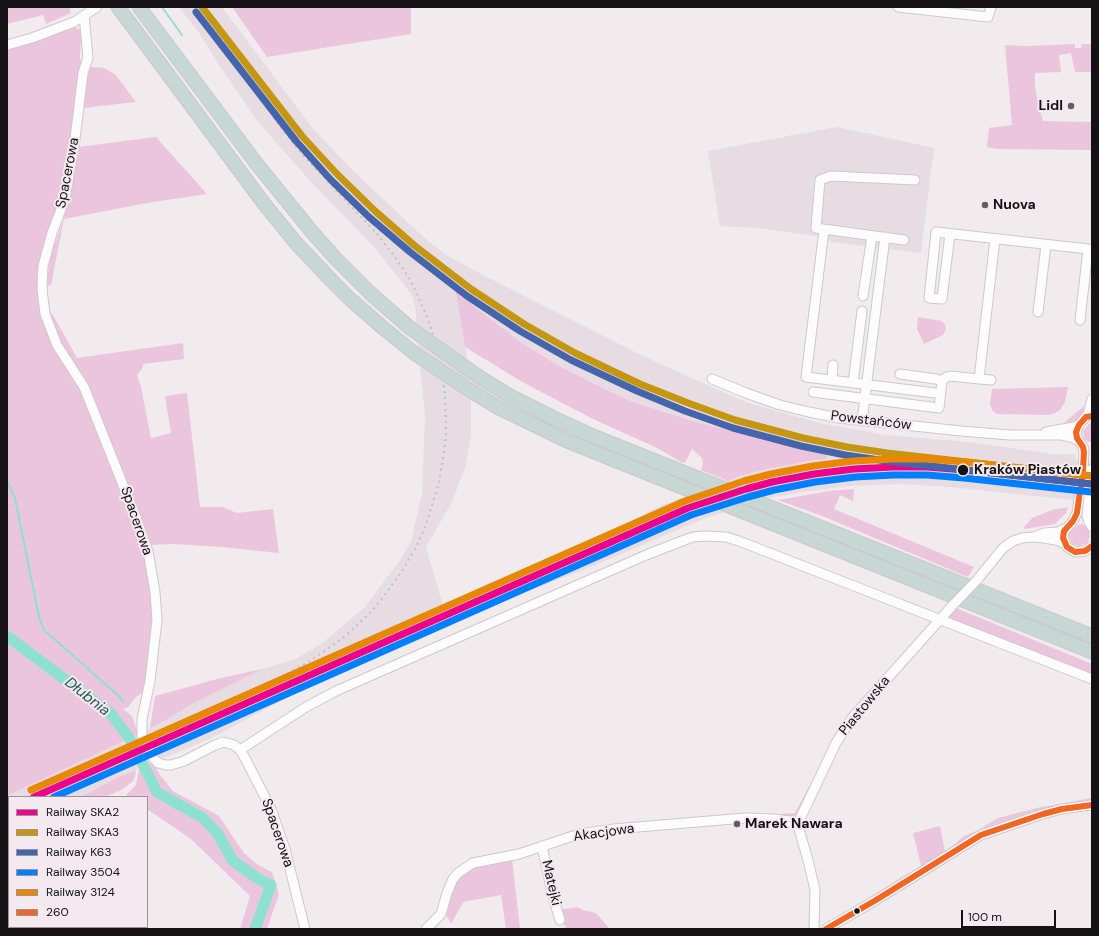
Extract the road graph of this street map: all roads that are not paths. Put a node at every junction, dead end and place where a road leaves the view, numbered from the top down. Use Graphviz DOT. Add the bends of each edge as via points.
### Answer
graph roads {
  1 [pos="97,7"];
  2 [pos="118,7"];
  3 [pos="139,7"];
  4 [pos="898,7"];
  5 [pos="991,7"];
  6 [pos="84,15"];
  7 [pos="7,45"];
  8 [pos="915,180"];
  9 [pos="824,230"];
  10 [pos="950,234"];
  11 [pos="872,236"];
  12 [pos="885,238"];
  13 [pos="995,239"];
  14 [pos="904,240"];
  15 [pos="1046,245"];
  16 [pos="864,296"];
  17 [pos="862,311"];
  18 [pos="1038,312"];
  19 [pos="1080,320"];
  20 [pos="833,365"];
  21 [pos="712,379"];
  22 [pos="979,379"];
  23 [pos="832,380"];
  24 [pos="991,380"];
  25 [pos="942,381"];
  26 [pos="853,383"];
  27 [pos="867,384"];
  28 [pos="892,387"];
  29 [pos="813,392"];
  30 [pos="935,393"];
  31 [pos="865,398"];
  32 [pos="1092,398"];
  33 [pos="1089,417"];
  34 [pos="862,421"];
  35 [pos="1079,425"];
  36 [pos="1035,435"];
  37 [pos="1079,443"];
  38 [pos="1092,448"];
  39 [pos="1092,469"];
  40 [pos="1083,504"];
  41 [pos="1073,521"];
  42 [pos="1091,526"];
  43 [pos="1066,528"];
  44 [pos="1034,537"];
  45 [pos="1064,543"];
  46 [pos="1092,546"];
  47 [pos="940,620"];
  48 [pos="1092,636"];
  49 [pos="1092,652"];
  50 [pos="1092,679"];
  51 [pos="240,750"];
  52 [pos="1092,805"];
  53 [pos="798,826"];
  54 [pos="542,846"];
  55 [pos="560,920"];
  56 [pos="305,929"];
  57 [pos="426,929"];
  58 [pos="814,929"];
  59 [pos="826,929"];
  1 -- 6 [label="street"];
  2 -- 49 [label="highway, bridge" via="265,205 327,277 414,353 468,389 566,441"];
  3 -- 48 [label="highway, bridge" via="256,163 312,232 370,293 410,328 482,379 543,413 593,436"];
  4 -- 5 [label="street" via="988,17"];
  6 -- 7 [label="street" via="74,22"];
  6 -- 51 [label="street, Spacerowa" via="88,58 83,73 65,199 43,266 44,314 57,345 84,386 148,551 155,592 156,620 150,681 141,728 144,741 154,759 166,765 184,761 223,742"];
  8 -- 9 [label="street" via="831,176 820,180 816,228"];
  9 -- 11 [label="street"];
  9 -- 23 [label="street" via="806,377"];
  10 -- 10 [label="street" via="936,232 929,298 942,299"];
  10 -- 13 [label="street"];
  11 -- 12 [label="street"];
  11 -- 16 [label="street"];
  12 -- 14 [label="street"];
  12 -- 27 [label="street"];
  13 -- 15 [label="street"];
  13 -- 22 [label="street"];
  15 -- 18 [label="street"];
  15 -- 19 [label="street" via="1088,250"];
  17 -- 26 [label="street"];
  20 -- 23 [label="street"];
  21 -- 34 [label="street, Powstańców" via="780,404"];
  22 -- 24 [label="street"];
  22 -- 25 [label="street" via="948,376"];
  23 -- 26 [label="street"];
  25 -- 28 [label="street" via="897,372"];
  25 -- 31 [label="street" via="939,408"];
  26 -- 27 [label="street"];
  27 -- 28 [label="street"];
  27 -- 31 [label="street"];
  28 -- 30 [label="street"];
  29 -- 31 [label="street"];
  31 -- 34 [label="street"];
  32 -- 33 [label="street"];
  33 -- 35 [label="street"];
  34 -- 36 [label="street, Powstańców" via="1010,435"];
  35 -- 36 [label="street, Powstańców"];
  35 -- 37 [label="street" via="1076,432"];
  36 -- 37 [label="street, Powstańców" via="1066,435"];
  37 -- 38 [label="street, Powstańców"];
  37 -- 40 [label="street" via="1084,452"];
  39 -- 40 [label="street"];
  40 -- 41 [label="street"];
  40 -- 42 [label="street"];
  41 -- 42 [label="street" via="1080,520"];
  41 -- 43 [label="street"];
  43 -- 44 [label="street, Piastowska"];
  43 -- 45 [label="street" via="1063,534"];
  44 -- 45 [label="street, Piastowska"];
  44 -- 47 [label="street, Piastowska, bridge" via="1018,539 1006,545"];
  45 -- 46 [label="street, Piastowska" via="1069,549 1078,552"];
  47 -- 50 [label="street"];
  47 -- 51 [label="street" via="739,541 715,536 693,537 638,558 336,691 306,707"];
  47 -- 53 [label="street, Piastowska" via="852,718 829,757"];
  51 -- 56 [label="street, Spacerowa" via="272,809"];
  52 -- 59 [label="street" via="1043,814 981,835"];
  53 -- 54 [label="street, Akacjowa" via="789,821 745,818 579,834"];
  53 -- 58 [label="street" via="815,890"];
  54 -- 55 [label="street, Matejki"];
  54 -- 57 [label="street, Akacjowa" via="519,854 473,863 458,873 447,893 441,914"];
}
